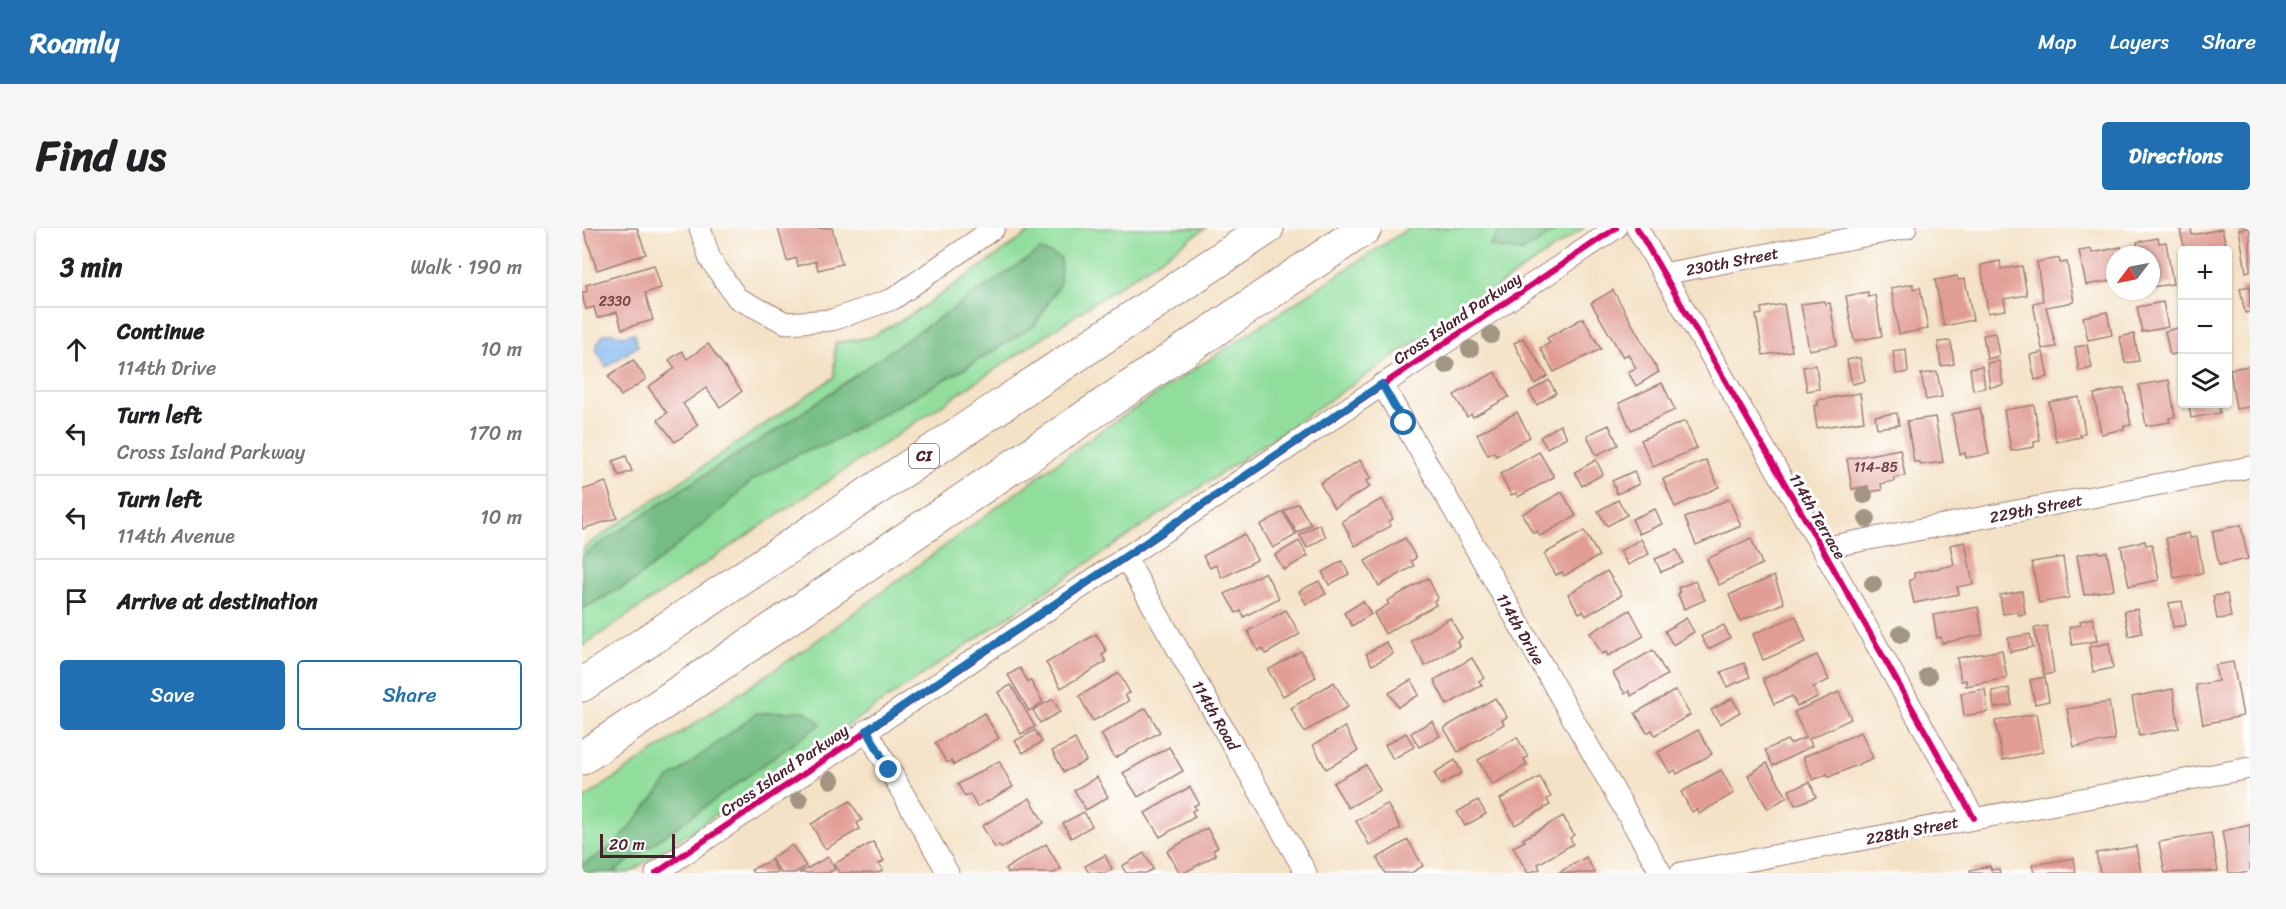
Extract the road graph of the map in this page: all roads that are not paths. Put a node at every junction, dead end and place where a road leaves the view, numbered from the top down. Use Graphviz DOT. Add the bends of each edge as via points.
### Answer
graph roads {
  1 [pos="700,228"];
  2 [pos="994,228"];
  3 [pos="1267,228"];
  4 [pos="1365,228"];
  5 [pos="1616,228"];
  6 [pos="1637,228"];
  7 [pos="1906,228"];
  8 [pos="1663,274"];
  9 [pos="1382,384"];
  10 [pos="2250,467"];
  11 [pos="1822,548"];
  12 [pos="1125,557"];
  13 [pos="582,685"];
  14 [pos="867,730"];
  15 [pos="582,758"];
  16 [pos="2250,768"];
  17 [pos="1974,818"];
  18 [pos="656,873"];
  19 [pos="948,873"];
  20 [pos="1306,873"];
  21 [pos="1661,873"];
  22 [pos="1681,873"];
  1 -- 2 [label="street" via="710,259 738,298 786,323 832,320 892,299"];
  3 -- 13 [label="highway, CI"];
  4 -- 15 [label="highway"];
  5 -- 9 [label="street, Cross Island Parkway"];
  6 -- 8 [label="street, 114th Terrace"];
  7 -- 8 [label="street, 230th Street"];
  8 -- 11 [label="street, 114th Terrace"];
  9 -- 12 [label="street, Cross Island Parkway"];
  9 -- 21 [label="street, 114th Drive"];
  10 -- 11 [label="street, 229th Street"];
  11 -- 17 [label="street, 114th Terrace"];
  12 -- 14 [label="street, Cross Island Parkway"];
  12 -- 20 [label="street, 114th Road"];
  14 -- 18 [label="street, Cross Island Parkway"];
  14 -- 19 [label="street"];
  16 -- 17 [label="street, 228th Street"];
  17 -- 22 [label="street, 228th Street"];
}
